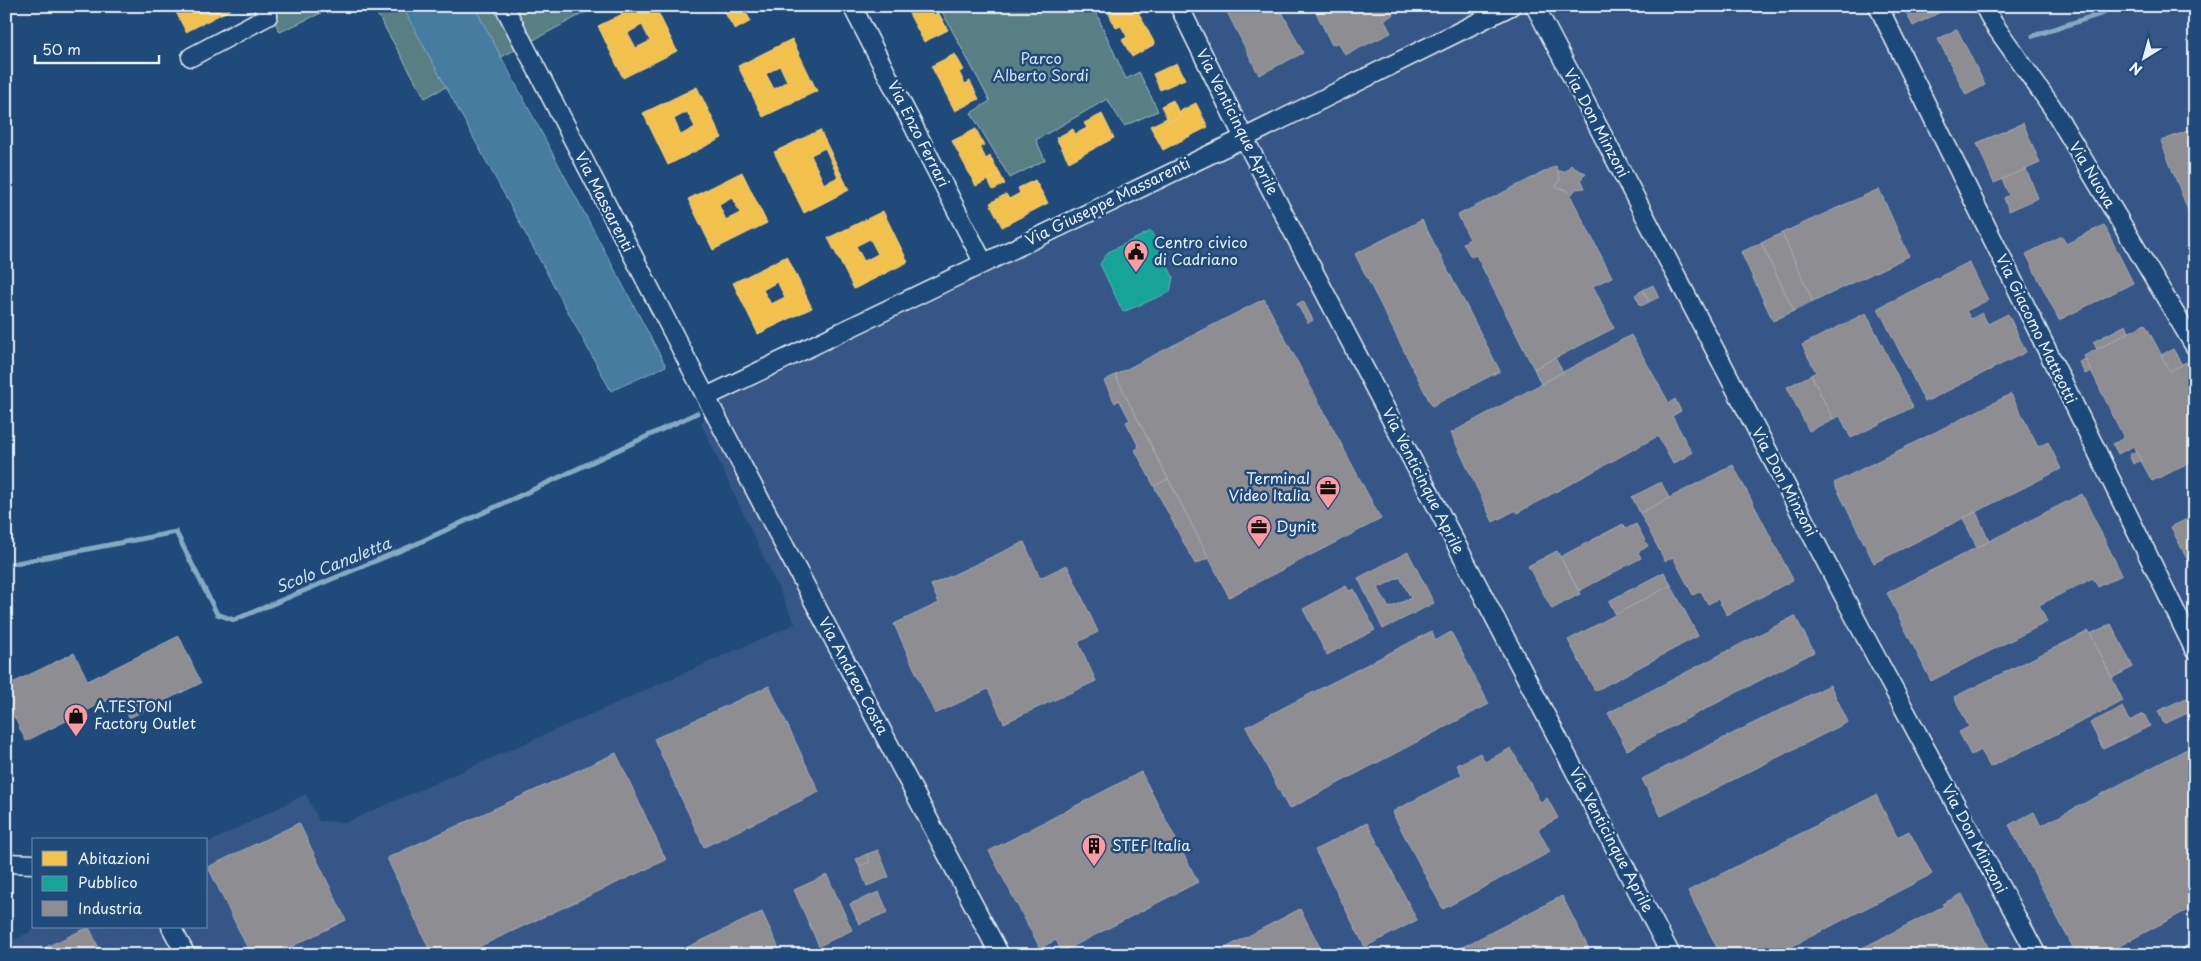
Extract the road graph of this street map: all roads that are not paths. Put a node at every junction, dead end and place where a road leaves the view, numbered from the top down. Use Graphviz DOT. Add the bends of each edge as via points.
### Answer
graph roads {
  1 [pos="263,6"];
  2 [pos="504,6"];
  3 [pos="852,6"];
  4 [pos="1179,6"];
  5 [pos="1511,6"];
  6 [pos="1536,6"];
  7 [pos="1878,6"];
  8 [pos="1984,6"];
  9 [pos="191,57"];
  10 [pos="1244,138"];
  11 [pos="983,262"];
  12 [pos="2195,346"];
  13 [pos="706,397"];
  14 [pos="2195,651"];
  15 [pos="6,863"];
  16 [pos="32,864"];
  17 [pos="172,928"];
  18 [pos="2195,953"];
  19 [pos="186,955"];
  20 [pos="1000,955"];
  21 [pos="1671,955"];
  22 [pos="2037,955"];
  23 [pos="2191,955"];
  1 -- 9 [label="street" via="268,16"];
  2 -- 13 [label="street, Via Massarenti"];
  3 -- 11 [label="street, Via Enzo Ferrari"];
  4 -- 10 [label="street, Via Venticinque Aprile"];
  5 -- 10 [label="street, Via Giuseppe Massarenti"];
  6 -- 22 [label="street, Via Don Minzoni" via="1861,629"];
  7 -- 14 [label="street, Via Giacomo Matteotti"];
  8 -- 12 [label="street, Via Nuova" via="2052,106"];
  10 -- 11 [label="street, Via Giuseppe Massarenti"];
  10 -- 21 [label="street, Via Venticinque Aprile"];
  11 -- 13 [label="street, Via Giuseppe Massarenti"];
  13 -- 20 [label="street, Via Andrea Costa"];
  15 -- 16 [label="street"];
  17 -- 19 [label="street"];
  18 -- 23 [label="street"];
}
